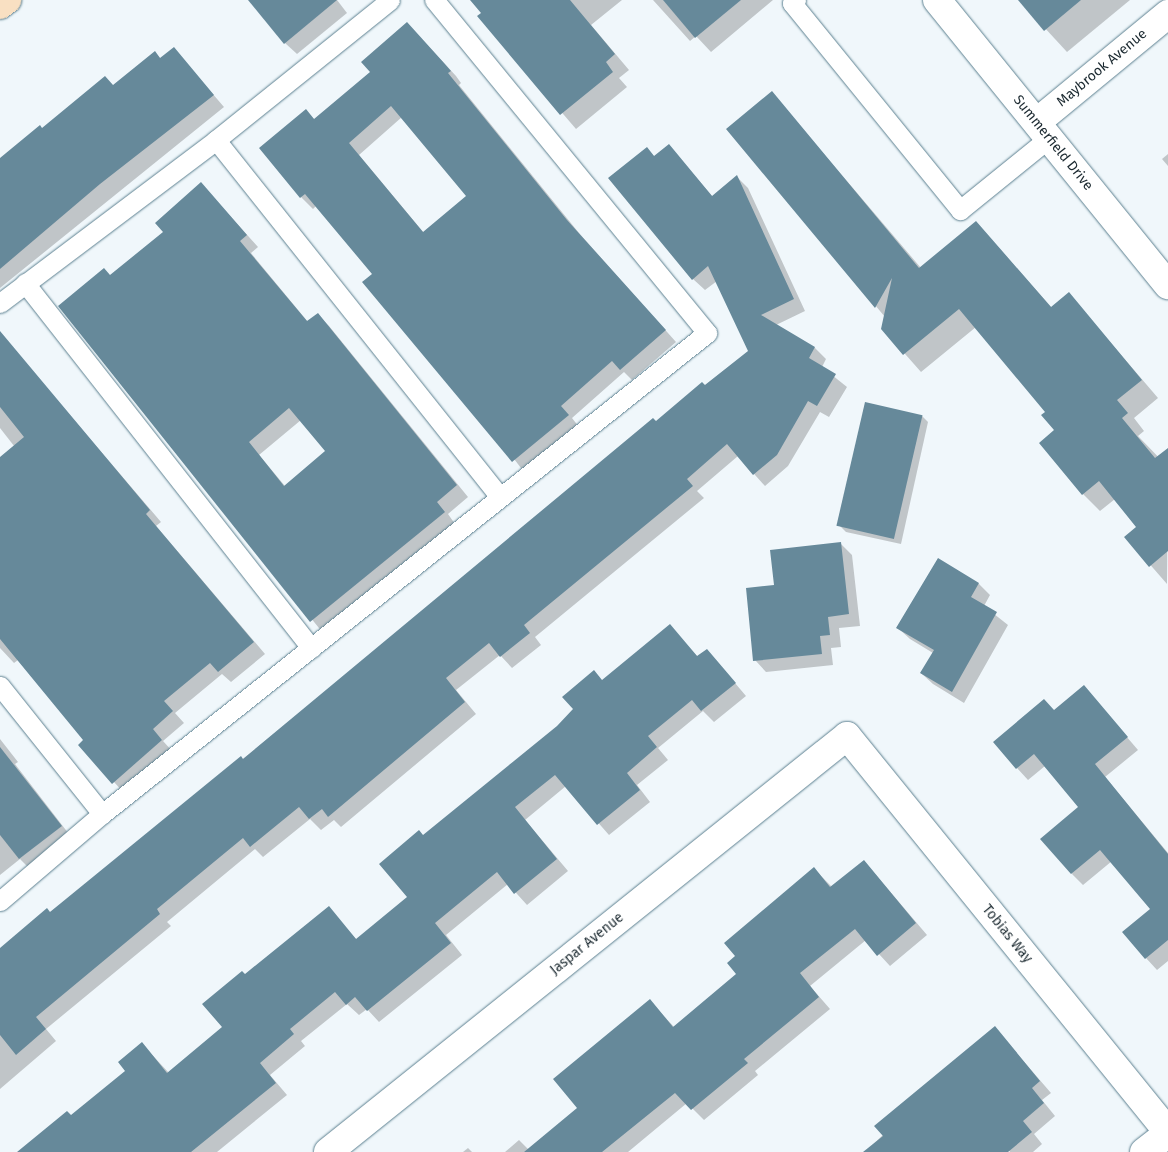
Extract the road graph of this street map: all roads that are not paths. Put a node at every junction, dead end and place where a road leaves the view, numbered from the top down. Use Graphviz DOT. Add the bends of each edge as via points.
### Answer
graph roads {
  1 [pos="7,0"];
  2 [pos="390,0"];
  3 [pos="434,0"];
  4 [pos="796,0"];
  5 [pos="937,0"];
  6 [pos="0,5"];
  7 [pos="1168,14"];
  8 [pos="1043,130"];
  9 [pos="216,140"];
  10 [pos="25,283"];
  11 [pos="1168,286"];
  12 [pos="0,303"];
  13 [pos="499,496"];
  14 [pos="311,648"];
  15 [pos="0,686"];
  16 [pos="847,736"];
  17 [pos="102,814"];
  18 [pos="0,902"];
  19 [pos="1168,1133"];
  20 [pos="328,1152"];
  21 [pos="1144,1152"];
  1 -- 6 [label="main road"];
  2 -- 9 [label="lane"];
  3 -- 13 [label="lane" via="707,333"];
  4 -- 8 [label="lane" via="792,3 960,210"];
  5 -- 8 [label="street, Summerfield Drive"];
  7 -- 8 [label="street, Maybrook Avenue"];
  8 -- 11 [label="street, Summerfield Drive"];
  9 -- 10 [label="lane"];
  9 -- 13 [label="lane"];
  10 -- 12 [label="lane"];
  10 -- 14 [label="lane"];
  13 -- 14 [label="lane"];
  14 -- 17 [label="lane"];
  15 -- 17 [label="lane"];
  16 -- 19 [label="street, Tobias Way"];
  16 -- 20 [label="street, Jaspar Avenue"];
  17 -- 18 [label="lane"];
  19 -- 21 [label="street"];
}
